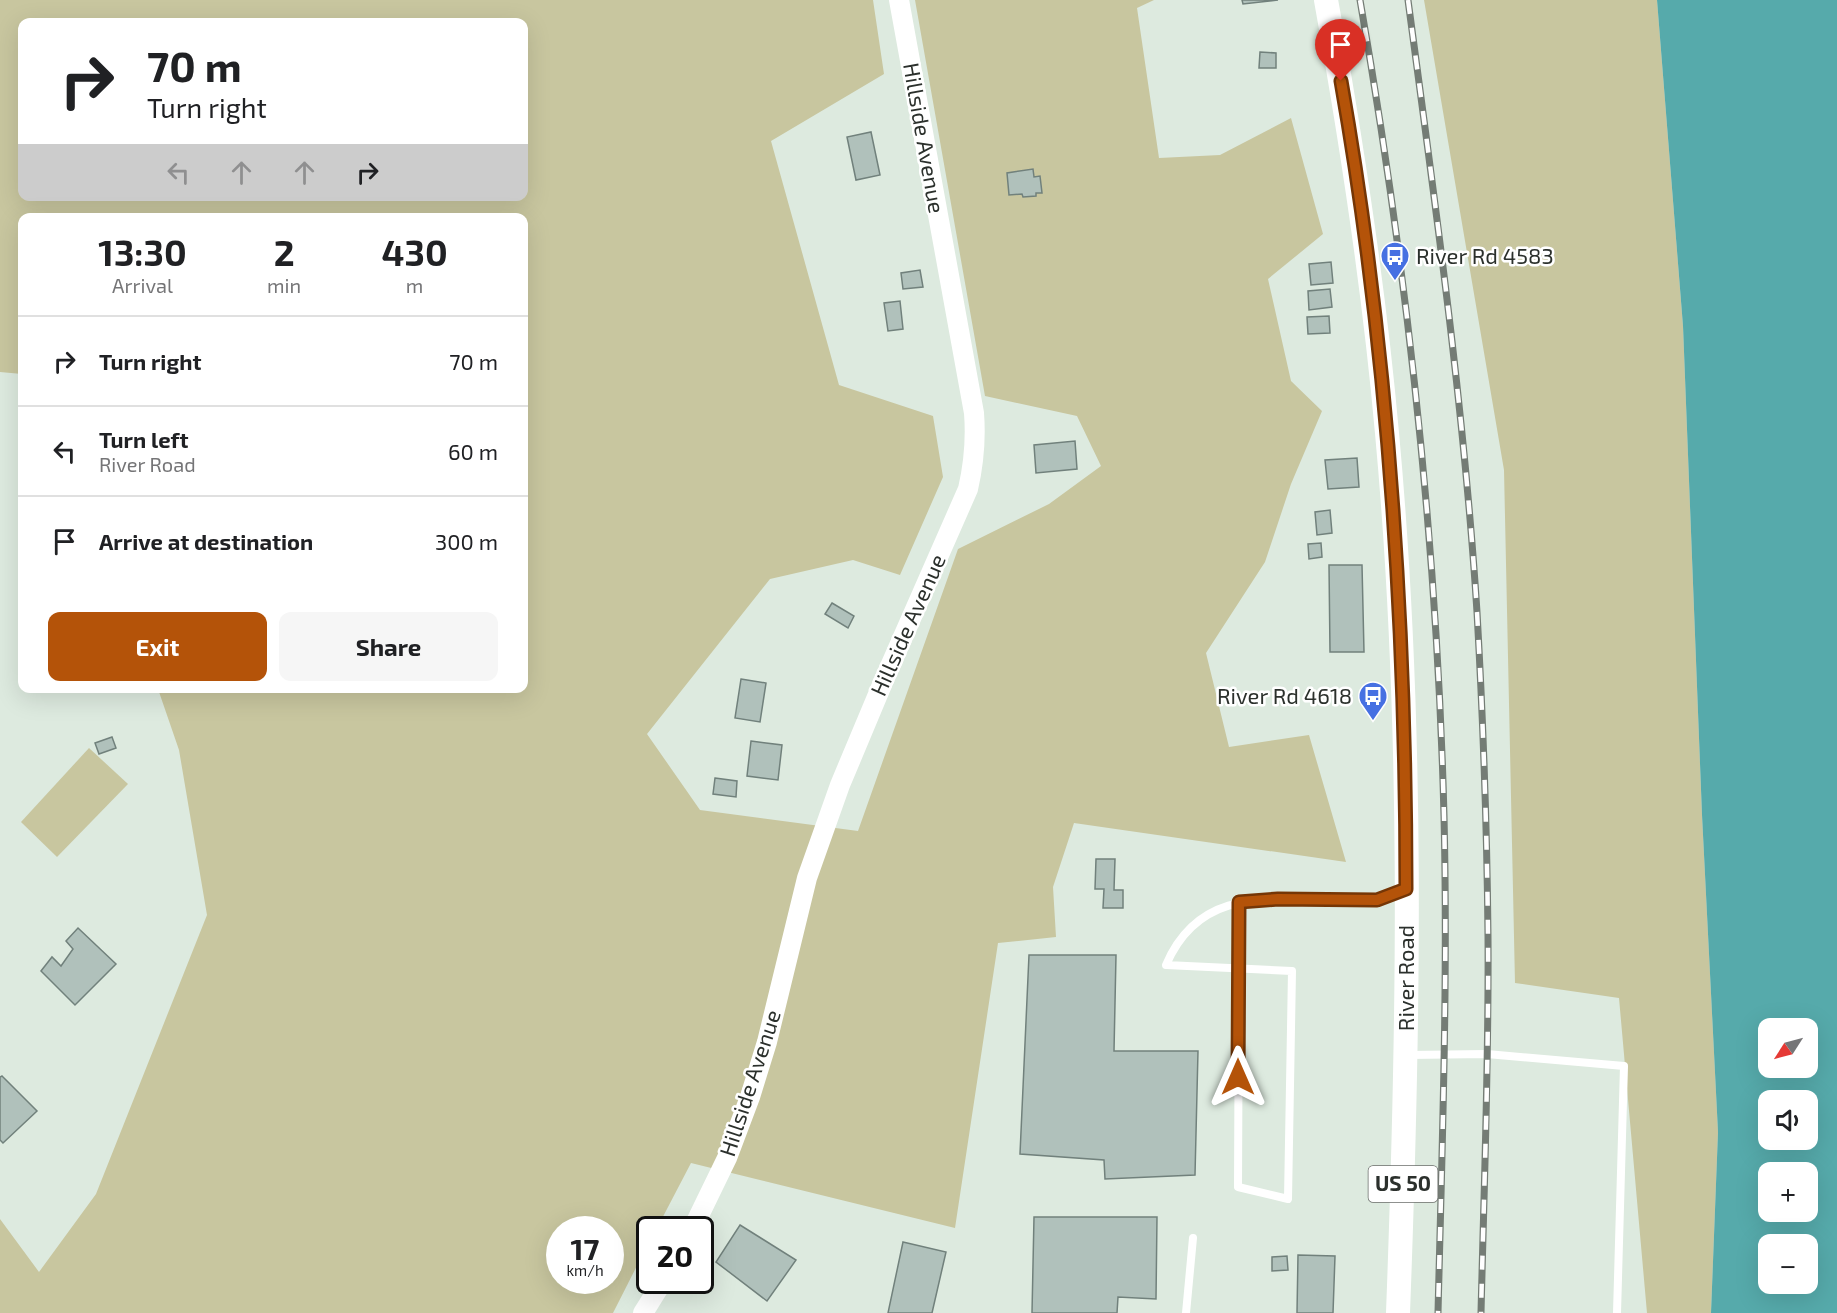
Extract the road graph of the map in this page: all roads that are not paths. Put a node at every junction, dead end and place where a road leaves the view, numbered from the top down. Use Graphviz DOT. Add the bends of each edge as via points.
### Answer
graph roads {
  1 [pos="899,0"];
  2 [pos="1326,0"];
  3 [pos="1406,889"];
  4 [pos="1239,902"];
  5 [pos="1239,967"];
  6 [pos="1406,1055"];
  7 [pos="699,1216"];
  8 [pos="1193,1238"];
  9 [pos="655,1294"];
  10 [pos="643,1313"];
  11 [pos="1186,1313"];
  12 [pos="1398,1313"];
  13 [pos="1617,1313"];
  1 -- 7 [label="street, Hillside Avenue" via="974,412 974,464 968,489 840,785 807,879 750,1097"];
  2 -- 3 [label="main road, River Road / US 50" via="1371,272 1388,435 1400,625"];
  3 -- 4 [label="lane" via="1377,900"];
  3 -- 6 [label="main road, River Road / US 50"];
  4 -- 5 [label="lane"];
  4 -- 5 [label="lane" via="1210,912 1188,930 1166,965"];
  5 -- 5 [label="lane" via="1238,1187 1288,1199 1292,971"];
  6 -- 12 [label="main road, River Road / US 50"];
  6 -- 13 [label="lane" via="1487,1054 1624,1066"];
  8 -- 11 [label="lane"];
  9 -- 10 [label="street"];
}
